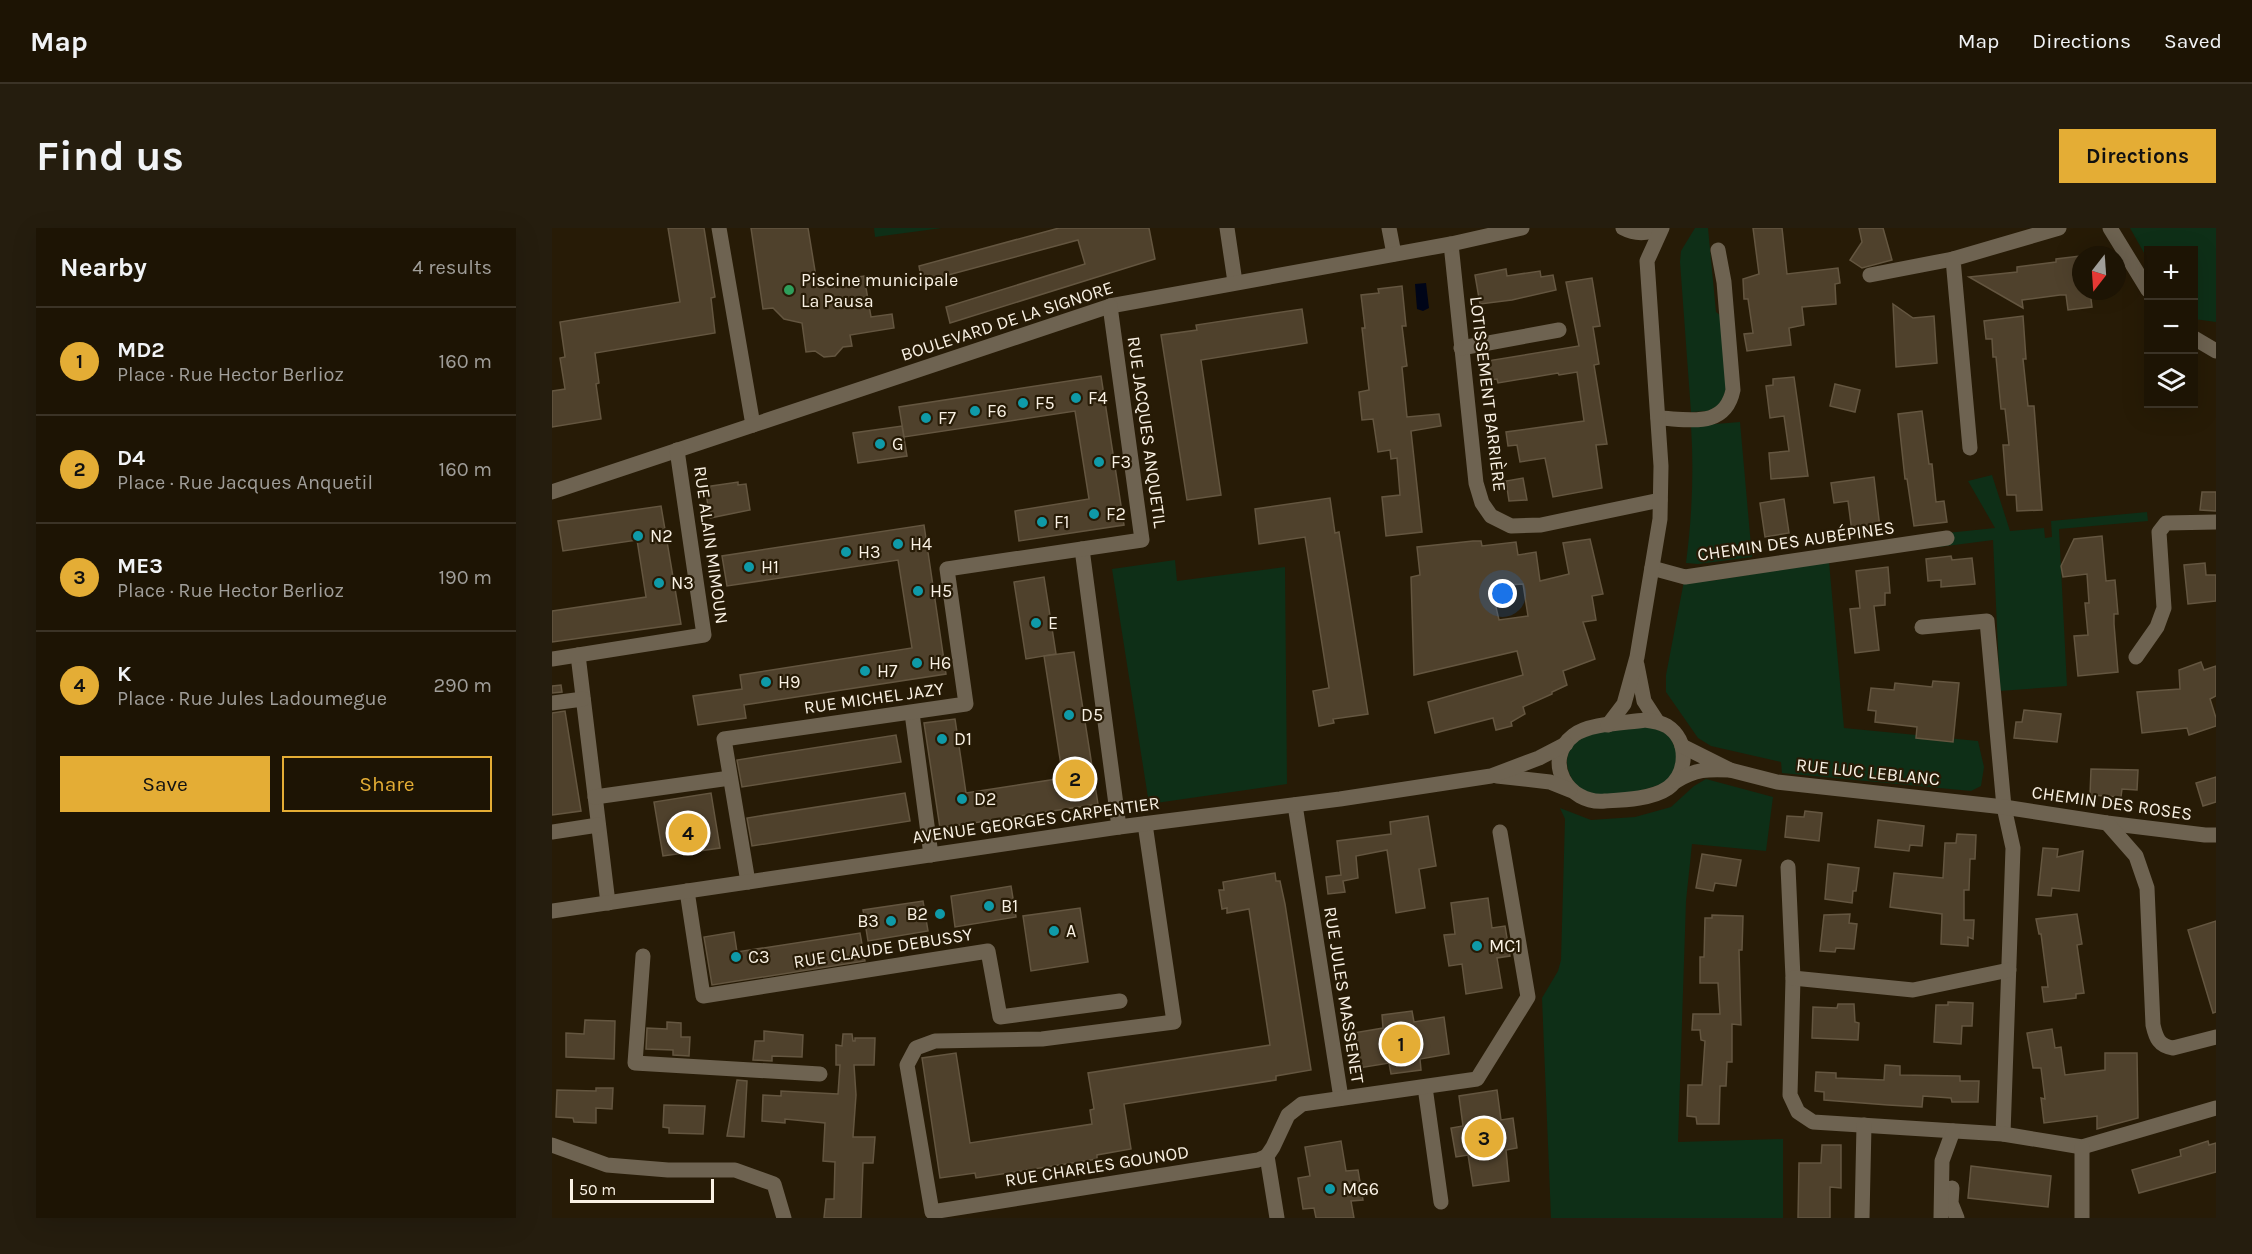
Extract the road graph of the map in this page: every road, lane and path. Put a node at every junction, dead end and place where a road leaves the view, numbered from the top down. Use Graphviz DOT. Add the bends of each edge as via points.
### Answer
graph roads {
  1 [pos="719,228"];
  2 [pos="1227,228"];
  3 [pos="1389,228"];
  4 [pos="1662,228"];
  5 [pos="2059,228"];
  6 [pos="2110,228"];
  7 [pos="1516,229"];
  8 [pos="1625,229"];
  9 [pos="1451,244"];
  10 [pos="1718,250"];
  11 [pos="1394,254"];
  12 [pos="1953,259"];
  13 [pos="1647,261"];
  14 [pos="1870,275"];
  15 [pos="1235,282"];
  16 [pos="2144,283"];
  17 [pos="1110,306"];
  18 [pos="1559,330"];
  19 [pos="2198,341"];
  20 [pos="1461,348"];
  21 [pos="2216,351"];
  22 [pos="1658,418"];
  23 [pos="753,425"];
  24 [pos="1970,448"];
  25 [pos="677,450"];
  26 [pos="552,492"];
  27 [pos="1660,500"];
  28 [pos="2216,522"];
  29 [pos="1947,538"];
  30 [pos="1082,549"];
  31 [pos="1652,568"];
  32 [pos="947,569"];
  33 [pos="1922,627"];
  34 [pos="578,655"];
  35 [pos="1636,657"];
  36 [pos="2136,657"];
  37 [pos="552,658"];
  38 [pos="583,699"];
  39 [pos="552,703"];
  40 [pos="912,712"];
  41 [pos="1657,721"];
  42 [pos="1608,725"];
  43 [pos="1566,744"];
  44 [pos="1682,746"];
  45 [pos="1730,770"];
  46 [pos="1491,776"];
  47 [pos="730,778"];
  48 [pos="1676,781"];
  49 [pos="1570,790"];
  50 [pos="595,797"];
  51 [pos="1295,805"];
  52 [pos="2004,807"];
  53 [pos="2107,823"];
  54 [pos="1146,824"];
  55 [pos="598,825"];
  56 [pos="1119,827"];
  57 [pos="552,832"];
  58 [pos="1500,832"];
  59 [pos="2216,834"];
  60 [pos="931,855"];
  61 [pos="1788,867"];
  62 [pos="748,882"];
  63 [pos="687,891"];
  64 [pos="608,903"];
  65 [pos="552,911"];
  66 [pos="643,956"];
  67 [pos="2009,970"];
  68 [pos="1793,978"];
  69 [pos="1120,1001"];
  70 [pos="2216,1037"];
  71 [pos="820,1074"];
  72 [pos="1425,1087"];
  73 [pos="1341,1098"];
  74 [pos="2216,1108"];
  75 [pos="1864,1125"];
  76 [pos="1953,1131"];
  77 [pos="2003,1134"];
  78 [pos="552,1145"];
  79 [pos="2082,1147"];
  80 [pos="1267,1156"];
  81 [pos="1442,1203"];
  82 [pos="784,1218"];
  83 [pos="1277,1218"];
  84 [pos="1862,1218"];
  85 [pos="1941,1218"];
  86 [pos="1957,1218"];
  87 [pos="2082,1218"];
  1 -- 23 [label="street"];
  2 -- 15 [label="street"];
  3 -- 11 [label="street"];
  4 -- 8 [label="street" via="1639,233"];
  4 -- 13 [label="street"];
  5 -- 12 [label="street"];
  6 -- 16 [label="street"];
  7 -- 9 [label="street, BOULEVARD DE LA SIGNORE"];
  8 -- 13 [label="street"];
  9 -- 11 [label="street, BOULEVARD DE LA SIGNORE"];
  9 -- 20 [label="street, LOTISSEMENT BARRIÈRE"];
  10 -- 22 [label="street" via="1724,282 1731,400 1719,415 1708,418"];
  11 -- 15 [label="street, BOULEVARD DE LA SIGNORE"];
  12 -- 14 [label="street"];
  12 -- 24 [label="street"];
  13 -- 22 [label="street"];
  15 -- 17 [label="street, BOULEVARD DE LA SIGNORE"];
  17 -- 23 [label="street, BOULEVARD DE LA SIGNORE"];
  17 -- 30 [label="street, RUE JACQUES ANQUETIL" via="1142,540"];
  18 -- 20 [label="street"];
  19 -- 21 [label="street"];
  20 -- 27 [label="street, LOTISSEMENT BARRIÈRE" via="1476,483 1491,516 1511,526 1541,525"];
  22 -- 27 [label="street"];
  23 -- 25 [label="street, BOULEVARD DE LA SIGNORE"];
  25 -- 26 [label="street, BOULEVARD DE LA SIGNORE"];
  25 -- 34 [label="street, RUE ALAIN MIMOUN" via="704,635"];
  27 -- 31 [label="street"];
  28 -- 36 [label="street" via="2166,523 2161,527 2164,608 2157,627"];
  29 -- 31 [label="street, CHEMIN DES AUBÉPINES" via="1685,577"];
  30 -- 32 [label="street, RUE JACQUES ANQUETIL"];
  30 -- 56 [label="street"];
  31 -- 35 [label="street"];
  32 -- 40 [label="street, RUE MICHEL JAZY" via="966,704"];
  33 -- 52 [label="street" via="1987,621"];
  34 -- 37 [label="street, RUE ALAIN MIMOUN"];
  34 -- 38 [label="street"];
  35 -- 41 [label="street" via="1644,701"];
  35 -- 42 [label="street" via="1624,704"];
  38 -- 39 [label="street"];
  38 -- 50 [label="street"];
  40 -- 47 [label="street, RUE MICHEL JAZY" via="724,740"];
  40 -- 60 [label="street"];
  41 -- 42 [label="street"];
  41 -- 44 [label="street" via="1677,735"];
  42 -- 43 [label="street" via="1584,729"];
  43 -- 46 [label="street, AVENUE GEORGES CARPENTIER"];
  43 -- 49 [label="street" via="1560,767"];
  44 -- 45 [label="street, RUE LUC LEBLANC"];
  44 -- 48 [label="street" via="1683,764"];
  45 -- 48 [label="street, RUE LUC LEBLANC" via="1703,769"];
  45 -- 52 [label="street, RUE LUC LEBLANC" via="1777,782"];
  46 -- 49 [label="street, AVENUE GEORGES CARPENTIER" via="1550,782"];
  46 -- 51 [label="street, AVENUE GEORGES CARPENTIER"];
  47 -- 50 [label="street"];
  47 -- 62 [label="street"];
  48 -- 49 [label="street" via="1654,794 1605,801 1592,802"];
  50 -- 55 [label="street"];
  51 -- 54 [label="street, AVENUE GEORGES CARPENTIER"];
  51 -- 73 [label="street, RUE JULES MASSENET"];
  52 -- 53 [label="street, CHEMIN DES ROSES"];
  52 -- 67 [label="street" via="2013,848"];
  53 -- 59 [label="street, CHEMIN DES ROSES"];
  53 -- 70 [label="street" via="2136,856 2147,888 2152,1025 2157,1038 2173,1048"];
  54 -- 56 [label="street, AVENUE GEORGES CARPENTIER"];
  54 -- 80 [label="street, RUE CHARLES GOUNOD" via="1174,1022 1042,1039 935,1041 916,1048 907,1065 932,1212"];
  55 -- 57 [label="street"];
  55 -- 64 [label="street"];
  56 -- 60 [label="street, AVENUE GEORGES CARPENTIER"];
  58 -- 72 [label="street" via="1528,997 1477,1079"];
  60 -- 62 [label="street, AVENUE GEORGES CARPENTIER"];
  61 -- 68 [label="street"];
  62 -- 63 [label="street, AVENUE GEORGES CARPENTIER"];
  63 -- 64 [label="street, AVENUE GEORGES CARPENTIER"];
  63 -- 69 [label="street, RUE CLAUDE DEBUSSY" via="703,996 988,951 1000,1017"];
  64 -- 65 [label="street, AVENUE GEORGES CARPENTIER"];
  66 -- 71 [label="street" via="635,1063"];
  67 -- 68 [label="street" via="1913,990"];
  67 -- 77 [label="street"];
  68 -- 75 [label="street" via="1790,1095 1798,1112 1813,1122"];
  72 -- 73 [label="street"];
  72 -- 81 [label="street"];
  73 -- 80 [label="street, RUE JULES MASSENET" via="1302,1104 1288,1115"];
  74 -- 79 [label="street"];
  75 -- 76 [label="street"];
  75 -- 84 [label="street"];
  76 -- 77 [label="street"];
  76 -- 85 [label="street" via="1942,1161"];
  76 -- 86 [label="street" via="1951,1203"];
  77 -- 79 [label="street"];
  78 -- 82 [label="street" via="608,1165 735,1170 774,1184"];
  79 -- 87 [label="street"];
  80 -- 83 [label="street"];
}
